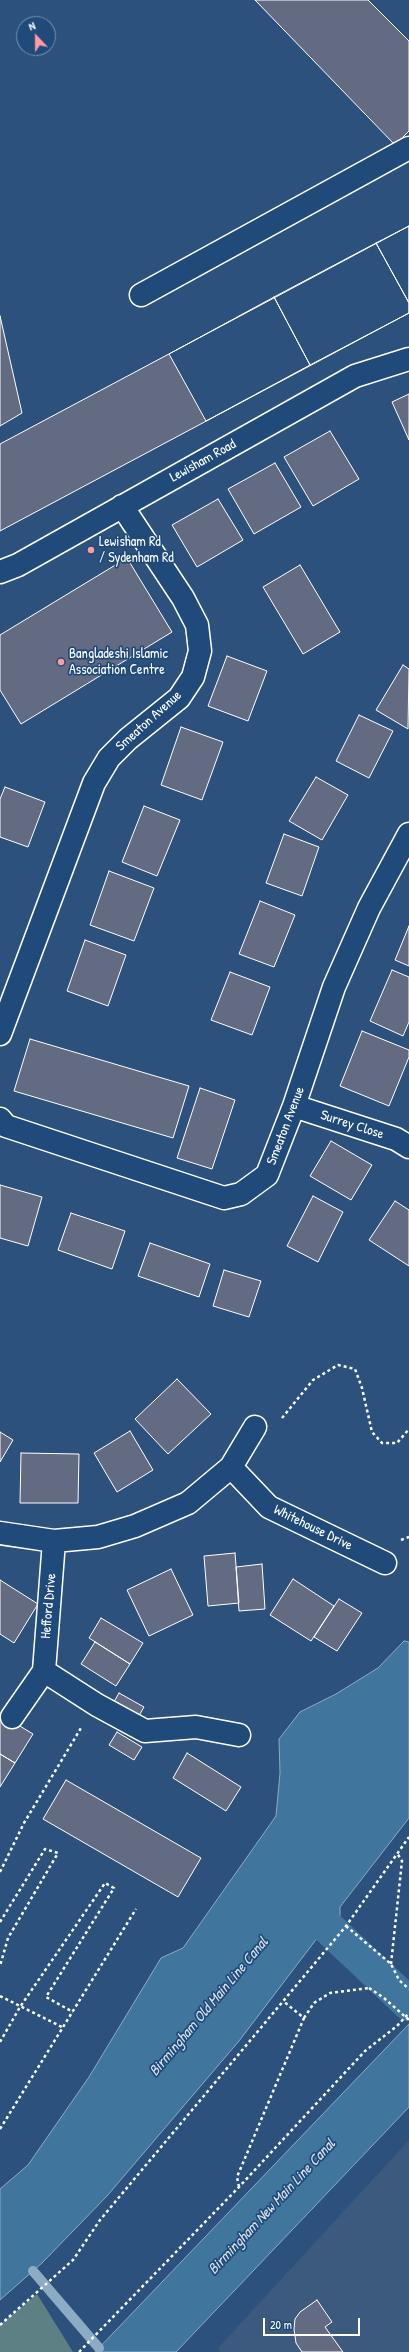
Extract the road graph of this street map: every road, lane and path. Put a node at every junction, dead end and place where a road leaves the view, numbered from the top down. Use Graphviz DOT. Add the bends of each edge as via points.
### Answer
graph roads {
  1 [pos="409,148"];
  2 [pos="141,295"];
  3 [pos="409,358"];
  4 [pos="122,506"];
  5 [pos="0,572"];
  6 [pos="409,834"];
  7 [pos="0,1034"];
  8 [pos="294,1106"];
  9 [pos="0,1119"];
  10 [pos="409,1147"];
  11 [pos="255,1427"];
  12 [pos="409,1429"];
  13 [pos="230,1467"];
  14 [pos="0,1533"];
  15 [pos="54,1541"];
  16 [pos="385,1562"];
  17 [pos="44,1671"];
  18 [pos="97,1705"];
  19 [pos="12,1717"];
  20 [pos="239,1734"];
  21 [pos="409,1837"];
  22 [pos="396,1853"];
  23 [pos="0,1872"];
  24 [pos="136,1909"];
  25 [pos="0,1922"];
  26 [pos="346,1926"];
  27 [pos="391,1964"];
  28 [pos="0,1966"];
  29 [pos="409,1989"];
  30 [pos="0,1996"];
  31 [pos="283,2001"];
  32 [pos="20,2007"];
  33 [pos="73,2012"];
  34 [pos="409,2013"];
  35 [pos="304,2018"];
  36 [pos="409,2020"];
  37 [pos="62,2027"];
  38 [pos="0,2042"];
  39 [pos="0,2129"];
  40 [pos="239,2187"];
  41 [pos="0,2325"];
  42 [pos="79,2352"];
  1 -- 2 [label="street"];
  3 -- 4 [label="street, Lewisham Road" via="355,376"];
  4 -- 5 [label="street, Lewisham Road" via="18,565"];
  4 -- 7 [label="street, Smeaton Avenue" via="183,598 197,625 200,651 193,677 179,698 128,739 109,758 94,782"];
  6 -- 8 [label="street, Smeaton Avenue" via="369,908 334,987"];
  8 -- 9 [label="street, Smeaton Avenue" via="267,1175 241,1194 224,1198 6,1126"];
  8 -- 10 [label="street, Surrey Close" via="396,1139"];
  11 -- 12 [label="path" via="282,1419 313,1380 338,1365 355,1369 372,1432 382,1444 396,1443"];
  11 -- 13 [label="street"];
  13 -- 15 [label="street" via="188,1503 135,1526 98,1537"];
  13 -- 16 [label="street, Whitehouse Drive" via="269,1506"];
  14 -- 15 [label="street"];
  15 -- 17 [label="street, Hefford Drive"];
  17 -- 18 [label="street"];
  17 -- 19 [label="street"];
  18 -- 20 [label="street" via="145,1731 196,1727"];
  18 -- 23 [label="path" via="24,1823"];
  21 -- 22 [label="path"];
  22 -- 26 [label="path"];
  22 -- 27 [label="path" via="402,1861"];
  24 -- 33 [label="path"];
  25 -- 28 [label="path" via="45,1849 58,1853 8,1938"];
  26 -- 27 [label="path"];
  26 -- 31 [label="path"];
  27 -- 29 [label="path" via="399,1980"];
  30 -- 32 [label="path"];
  31 -- 35 [label="path"];
  31 -- 41 [label="path" via="100,2220 73,2260"];
  32 -- 33 [label="path" via="105,1883 114,1888 46,1997"];
  32 -- 37 [label="path"];
  32 -- 38 [label="path"];
  33 -- 37 [label="path"];
  34 -- 40 [label="path" via="365,2051"];
  35 -- 36 [label="path, bridge" via="314,2003 330,1993 369,1988"];
  35 -- 40 [label="path" via="237,2177"];
  37 -- 39 [label="path"];
  40 -- 42 [label="path"];
}
